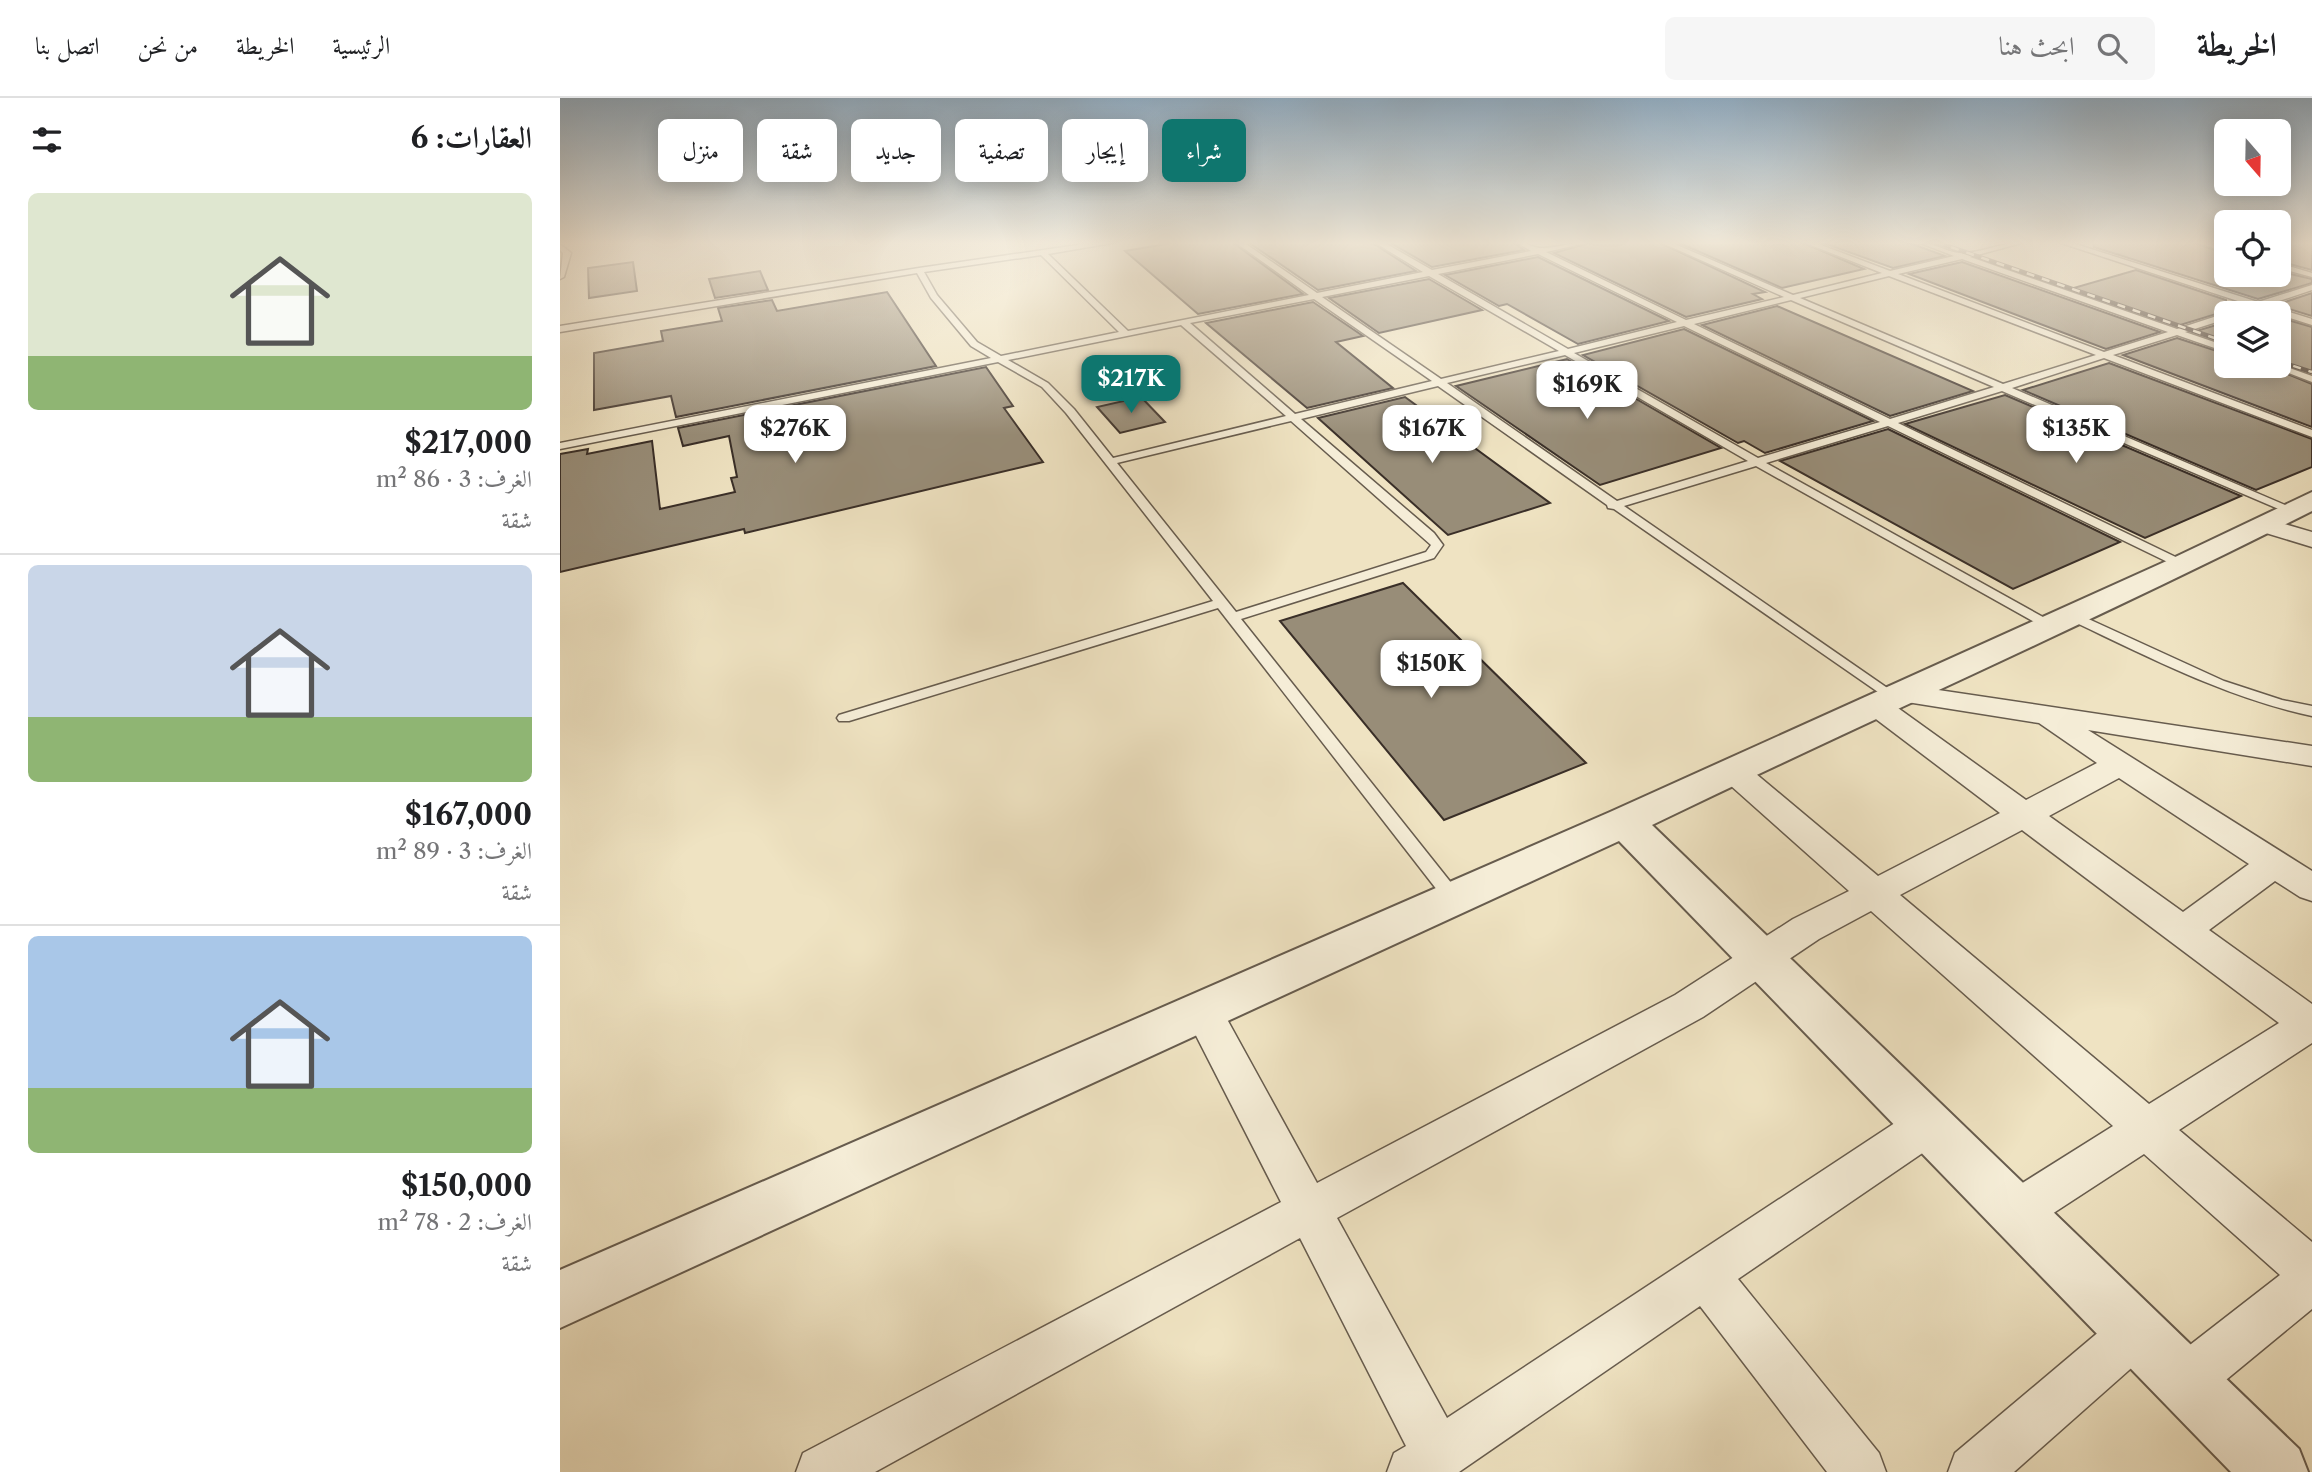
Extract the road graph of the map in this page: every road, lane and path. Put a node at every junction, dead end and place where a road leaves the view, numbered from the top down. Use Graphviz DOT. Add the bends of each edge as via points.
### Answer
graph roads {
  1 [pos="699,306"];
  2 [pos="942,306"];
  3 [pos="1097,306"];
  4 [pos="1266,306"];
  5 [pos="1327,306"];
  6 [pos="1486,306"];
  7 [pos="1651,306"];
  8 [pos="1758,306"];
  9 [pos="1811,306"];
  10 [pos="1976,306"];
  11 [pos="2103,306"];
  12 [pos="2291,315"];
  13 [pos="2214,320"];
  14 [pos="1183,322"];
  15 [pos="2312,322"];
  16 [pos="1686,323"];
  17 [pos="560,329"];
  18 [pos="2178,332"];
  19 [pos="1125,333"];
  20 [pos="2214,345"];
  21 [pos="1564,352"];
  22 [pos="2106,355"];
  23 [pos="996,358"];
  24 [pos="2291,372"];
  25 [pos="2312,379"];
  26 [pos="1439,383"];
  27 [pos="1998,389"];
  28 [pos="1293,417"];
  29 [pos="1885,423"];
  30 [pos="2312,435"];
  31 [pos="560,446"];
  32 [pos="1755,461"];
  33 [pos="1110,462"];
  34 [pos="1612,506"];
  35 [pos="2288,512"];
  36 [pos="2312,540"];
  37 [pos="2182,565"];
  38 [pos="1220,604"];
  39 [pos="1231,618"];
  40 [pos="2059,620"];
  41 [pos="1888,698"];
  42 [pos="2312,711"];
  43 [pos="2046,716"];
  44 [pos="844,718"];
  45 [pos="2312,756"];
  46 [pos="2121,764"];
  47 [pos="1732,770"];
  48 [pos="2022,814"];
  49 [pos="1624,822"];
  50 [pos="2274,864"];
  51 [pos="2312,888"];
  52 [pos="1875,892"];
  53 [pos="1454,899"];
  54 [pos="2182,931"];
  55 [pos="1759,958"];
  56 [pos="1203,1012"];
  57 [pos="2311,1025"];
  58 [pos="1928,1125"];
  59 [pos="2147,1129"];
  60 [pos="1308,1210"];
  61 [pos="2016,1212"];
  62 [pos="2312,1272"];
  63 [pos="1705,1275"];
  64 [pos="2312,1279"];
  65 [pos="560,1299"];
  66 [pos="2137,1331"];
  67 [pos="2186,1380"];
  68 [pos="1426,1464"];
  69 [pos="822,1472"];
  70 [pos="1860,1472"];
  71 [pos="1974,1472"];
  72 [pos="2276,1472"];
  1 -- 17 [label="lane"];
  2 -- 23 [label="lane" via="974,344"];
  3 -- 19 [label="lane"];
  4 -- 14 [label="lane"];
  5 -- 26 [label="lane"];
  6 -- 21 [label="lane"];
  7 -- 16 [label="lane"];
  8 -- 16 [label="lane"];
  9 -- 27 [label="lane"];
  10 -- 22 [label="lane"];
  11 -- 18 [label="lane"];
  12 -- 15 [label="lane"];
  13 -- 18 [label="lane"];
  14 -- 19 [label="lane"];
  14 -- 28 [label="lane"];
  16 -- 21 [label="lane"];
  16 -- 29 [label="lane"];
  18 -- 20 [label="lane"];
  18 -- 22 [label="lane"];
  19 -- 23 [label="lane"];
  21 -- 26 [label="lane"];
  21 -- 32 [label="lane"];
  22 -- 27 [label="lane"];
  22 -- 30 [label="lane"];
  23 -- 31 [label="lane"];
  23 -- 33 [label="lane" via="1045,385"];
  24 -- 25 [label="lane"];
  26 -- 28 [label="lane"];
  26 -- 34 [label="lane"];
  27 -- 29 [label="lane"];
  27 -- 35 [label="lane"];
  28 -- 33 [label="lane"];
  28 -- 39 [label="lane" via="1437,545 1430,555"];
  29 -- 32 [label="lane"];
  29 -- 37 [label="lane"];
  32 -- 34 [label="lane"];
  32 -- 40 [label="lane"];
  33 -- 38 [label="lane"];
  34 -- 41 [label="lane"];
  35 -- 36 [label="street"];
  35 -- 37 [label="street"];
  37 -- 40 [label="street"];
  38 -- 39 [label="lane"];
  38 -- 44 [label="lane"];
  39 -- 53 [label="lane"];
  40 -- 41 [label="street"];
  40 -- 42 [label="lane" via="2224,685"];
  41 -- 43 [label="street"];
  41 -- 47 [label="street"];
  41 -- 48 [label="street"];
  43 -- 45 [label="street"];
  43 -- 46 [label="street"];
  46 -- 48 [label="street"];
  46 -- 50 [label="street"];
  47 -- 49 [label="street"];
  47 -- 52 [label="street"];
  48 -- 52 [label="street"];
  48 -- 54 [label="street"];
  49 -- 53 [label="street"];
  49 -- 55 [label="street"];
  50 -- 51 [label="street"];
  50 -- 54 [label="street"];
  52 -- 55 [label="street"];
  52 -- 59 [label="street"];
  53 -- 56 [label="street"];
  54 -- 57 [label="street"];
  55 -- 58 [label="street"];
  55 -- 60 [label="street" via="1689,1006"];
  56 -- 60 [label="street"];
  56 -- 65 [label="street"];
  57 -- 59 [label="street"];
  58 -- 61 [label="street"];
  58 -- 63 [label="street"];
  59 -- 61 [label="street"];
  59 -- 62 [label="street"];
  60 -- 68 [label="street"];
  60 -- 69 [label="street"];
  61 -- 66 [label="street"];
  63 -- 68 [label="street"];
  63 -- 70 [label="street"];
  64 -- 67 [label="street"];
  66 -- 67 [label="street"];
  66 -- 71 [label="street"];
  67 -- 72 [label="street"];
}
